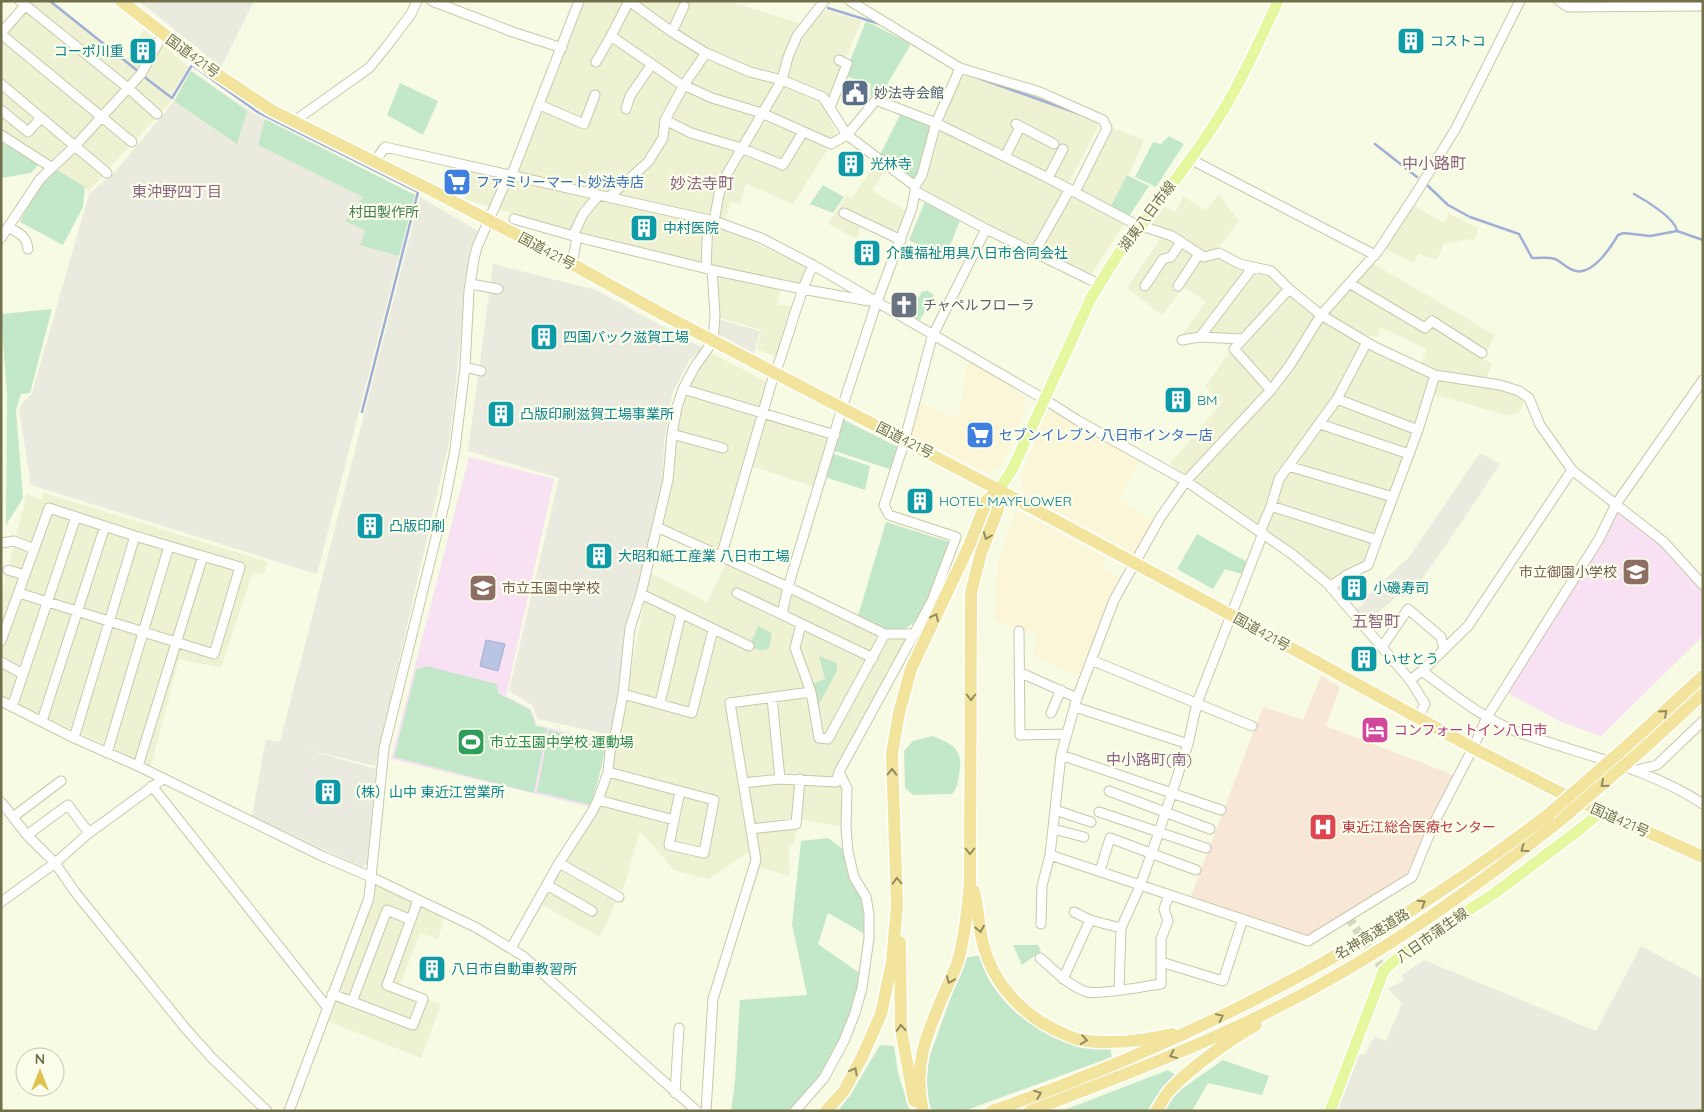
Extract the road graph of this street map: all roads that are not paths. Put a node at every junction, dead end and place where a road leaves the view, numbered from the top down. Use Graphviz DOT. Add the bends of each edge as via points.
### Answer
graph roads {
  1 [pos="121,1"];
  2 [pos="417,1"];
  3 [pos="432,1"];
  4 [pos="579,1"];
  5 [pos="629,1"];
  6 [pos="824,1"];
  7 [pos="850,1"];
  8 [pos="1278,1"];
  9 [pos="1520,1"];
  10 [pos="1559,1"];
  11 [pos="22,4"];
  12 [pos="684,6"];
  13 [pos="1703,6"];
  14 [pos="672,32"];
  15 [pos="1,34"];
  16 [pos="163,34"];
  17 [pos="611,36"];
  18 [pos="562,48"];
  19 [pos="706,53"];
  20 [pos="839,60"];
  21 [pos="596,62"];
  22 [pos="652,64"];
  23 [pos="960,68"];
  24 [pos="782,80"];
  25 [pos="1,84"];
  26 [pos="684,85"];
  27 [pos="128,88"];
  28 [pos="595,95"];
  29 [pos="540,105"];
  30 [pos="830,108"];
  31 [pos="626,109"];
  32 [pos="1,110"];
  33 [pos="762,113"];
  34 [pos="157,114"];
  35 [pos="101,117"];
  36 [pos="41,118"];
  37 [pos="666,120"];
  38 [pos="300,123"];
  39 [pos="936,123"];
  40 [pos="803,132"];
  41 [pos="1,135"];
  42 [pos="847,135"];
  43 [pos="132,142"];
  44 [pos="1054,144"];
  45 [pos="75,146"];
  46 [pos="741,148"];
  47 [pos="1063,149"];
  48 [pos="1006,158"];
  49 [pos="1190,159"];
  50 [pos="375,161"];
  51 [pos="52,167"];
  52 [pos="107,173"];
  53 [pos="512,174"];
  54 [pos="1048,178"];
  55 [pos="915,189"];
  56 [pos="1072,190"];
  57 [pos="604,196"];
  58 [pos="844,213"];
  59 [pos="514,219"];
  60 [pos="489,220"];
  61 [pos="711,220"];
  62 [pos="1141,226"];
  63 [pos="8,227"];
  64 [pos="986,229"];
  65 [pos="575,236"];
  66 [pos="1,238"];
  67 [pos="900,240"];
  68 [pos="1181,242"];
  69 [pos="28,249"];
  70 [pos="1034,252"];
  71 [pos="1199,254"];
  72 [pos="1375,255"];
  73 [pos="572,264"];
  74 [pos="813,265"];
  75 [pos="1253,267"];
  76 [pos="709,269"];
  77 [pos="838,280"];
  78 [pos="1349,282"];
  79 [pos="471,284"];
  80 [pos="1099,284"];
  81 [pos="1145,286"];
  82 [pos="1178,286"];
  83 [pos="1289,288"];
  84 [pos="802,289"];
  85 [pos="498,290"];
  86 [pos="833,295"];
  87 [pos="877,303"];
  88 [pos="1321,315"];
  89 [pos="934,335"];
  90 [pos="1200,337"];
  91 [pos="1243,339"];
  92 [pos="713,340"];
  93 [pos="1182,340"];
  94 [pos="1367,342"];
  95 [pos="1482,353"];
  96 [pos="465,367"];
  97 [pos="481,371"];
  98 [pos="775,373"];
  99 [pos="1435,374"];
  100 [pos="1703,380"];
  101 [pos="683,390"];
  102 [pos="1271,390"];
  103 [pos="1044,399"];
  104 [pos="1337,399"];
  105 [pos="842,408"];
  106 [pos="763,412"];
  107 [pos="1320,424"];
  108 [pos="1418,430"];
  109 [pos="672,434"];
  110 [pos="835,435"];
  111 [pos="905,440"];
  112 [pos="723,448"];
  113 [pos="1409,454"];
  114 [pos="1288,466"];
  115 [pos="1572,470"];
  116 [pos="1186,481"];
  117 [pos="999,490"];
  118 [pos="1392,497"];
  119 [pos="1616,504"];
  120 [pos="1271,506"];
  121 [pos="76,517"];
  122 [pos="105,526"];
  123 [pos="657,527"];
  124 [pos="1262,532"];
  125 [pos="135,536"];
  126 [pos="1377,540"];
  127 [pos="1,543"];
  128 [pos="169,546"];
  129 [pos="34,549"];
  130 [pos="203,556"];
  131 [pos="720,557"];
  132 [pos="1136,563"];
  133 [pos="8,570"];
  134 [pos="25,575"];
  135 [pos="1703,585"];
  136 [pos="1330,586"];
  137 [pos="788,587"];
  138 [pos="19,593"];
  139 [pos="737,593"];
  140 [pos="642,594"];
  141 [pos="48,602"];
  142 [pos="78,611"];
  143 [pos="681,614"];
  144 [pos="782,614"];
  145 [pos="1231,614"];
  146 [pos="109,622"];
  147 [pos="801,624"];
  148 [pos="713,630"];
  149 [pos="1019,631"];
  150 [pos="143,632"];
  151 [pos="885,634"];
  152 [pos="914,634"];
  153 [pos="1,641"];
  154 [pos="176,643"];
  155 [pos="749,646"];
  156 [pos="1382,647"];
  157 [pos="1444,649"];
  158 [pos="873,658"];
  159 [pos="1091,660"];
  160 [pos="1,662"];
  161 [pos="1019,672"];
  162 [pos="1422,672"];
  163 [pos="23,674"];
  164 [pos="1703,676"];
  165 [pos="1410,680"];
  166 [pos="1061,690"];
  167 [pos="812,692"];
  168 [pos="622,694"];
  169 [pos="1703,694"];
  170 [pos="772,698"];
  171 [pos="1,701"];
  172 [pos="1076,702"];
  173 [pos="660,703"];
  174 [pos="1197,703"];
  175 [pos="12,707"];
  176 [pos="1051,713"];
  177 [pos="1418,717"];
  178 [pos="1487,717"];
  179 [pos="42,721"];
  180 [pos="1703,721"];
  181 [pos="1252,726"];
  182 [pos="1067,734"];
  183 [pos="74,738"];
  184 [pos="1188,744"];
  185 [pos="1473,748"];
  186 [pos="107,753"];
  187 [pos="1061,754"];
  188 [pos="138,766"];
  189 [pos="1637,770"];
  190 [pos="608,772"];
  191 [pos="839,772"];
  192 [pos="163,778"];
  193 [pos="780,779"];
  194 [pos="800,779"];
  195 [pos="61,781"];
  196 [pos="743,783"];
  197 [pos="152,786"];
  198 [pos="680,791"];
  199 [pos="1109,791"];
  200 [pos="1172,792"];
  201 [pos="598,800"];
  202 [pos="1,802"];
  203 [pos="1703,803"];
  204 [pos="1055,810"];
  205 [pos="1221,810"];
  206 [pos="1602,811"];
  207 [pos="1099,812"];
  208 [pos="1165,812"];
  209 [pos="12,817"];
  210 [pos="674,820"];
  211 [pos="1091,822"];
  212 [pos="751,829"];
  213 [pos="1052,829"];
  214 [pos="1210,829"];
  215 [pos="1159,832"];
  216 [pos="89,833"];
  217 [pos="27,835"];
  218 [pos="1084,837"];
  219 [pos="1206,848"];
  220 [pos="1151,854"];
  221 [pos="1050,855"];
  222 [pos="1703,857"];
  223 [pos="55,863"];
  224 [pos="559,863"];
  225 [pos="1196,870"];
  226 [pos="1100,871"];
  227 [pos="371,877"];
  228 [pos="970,881"];
  229 [pos="547,884"];
  230 [pos="1140,886"];
  231 [pos="1169,895"];
  232 [pos="619,898"];
  233 [pos="418,900"];
  234 [pos="1,902"];
  235 [pos="898,906"];
  236 [pos="592,911"];
  237 [pos="1074,912"];
  238 [pos="1243,919"];
  239 [pos="410,920"];
  240 [pos="1090,920"];
  241 [pos="1041,924"];
  242 [pos="1121,928"];
  243 [pos="1404,934"];
  244 [pos="511,948"];
  245 [pos="1040,958"];
  246 [pos="1160,962"];
  247 [pos="1063,978"];
  248 [pos="1119,990"];
  249 [pos="332,994"];
  250 [pos="352,1002"];
  251 [pos="327,1007"];
  252 [pos="679,1028"];
  253 [pos="1196,1029"];
  254 [pos="675,1093"];
  255 [pos="919,1110"];
  256 [pos="267,1111"];
  257 [pos="289,1111"];
  258 [pos="697,1111"];
  259 [pos="706,1111"];
  260 [pos="795,1111"];
  261 [pos="826,1111"];
  262 [pos="992,1111"];
  263 [pos="1030,1111"];
  264 [pos="1156,1111"];
  265 [pos="1330,1111"];
  1 -- 16 [label="highway, 国道421号"];
  2 -- 38 [label="street" via="411,14 369,68 300,117"];
  3 -- 18 [label="street"];
  4 -- 18 [label="street"];
  5 -- 14 [label="street"];
  5 -- 17 [label="street"];
  6 -- 24 [label="street" via="798,36"];
  7 -- 23 [label="street"];
  8 -- 49 [label="main road, 湖東八日市線" via="1248,65"];
  9 -- 72 [label="street" via="1456,128"];
  10 -- 13 [label="street" via="1568,7"];
  11 -- 15 [label="street"];
  11 -- 27 [label="street"];
  12 -- 14 [label="street"];
  14 -- 19 [label="street"];
  15 -- 35 [label="street"];
  16 -- 27 [label="street" via="141,74"];
  16 -- 38 [label="highway, 国道421号" via="262,104"];
  17 -- 21 [label="street"];
  17 -- 22 [label="street"];
  18 -- 29 [label="street"];
  19 -- 24 [label="street" via="750,72"];
  19 -- 26 [label="street"];
  20 -- 30 [label="street" via="846,64"];
  22 -- 26 [label="street"];
  22 -- 31 [label="street" via="630,96"];
  23 -- 39 [label="street"];
  23 -- 56 [label="street" via="1040,92 1103,120 1107,128"];
  24 -- 30 [label="street" via="822,97"];
  24 -- 33 [label="street"];
  25 -- 36 [label="street"];
  26 -- 33 [label="street" via="712,98"];
  26 -- 37 [label="street"];
  27 -- 34 [label="street"];
  27 -- 35 [label="street"];
  28 -- 29 [label="street" via="584,124"];
  29 -- 53 [label="street"];
  30 -- 42 [label="street"];
  32 -- 36 [label="street" via="28,132"];
  33 -- 40 [label="street"];
  33 -- 46 [label="street"];
  35 -- 43 [label="street"];
  35 -- 45 [label="street"];
  36 -- 45 [label="street"];
  37 -- 46 [label="street" via="691,133"];
  37 -- 57 [label="street" via="663,138 648,162"];
  38 -- 50 [label="highway, 国道421号"];
  39 -- 42 [label="street" via="876,100"];
  39 -- 48 [label="street"];
  39 -- 55 [label="street"];
  40 -- 42 [label="street" via="831,144"];
  40 -- 46 [label="street" via="783,165"];
  41 -- 51 [label="street"];
  42 -- 55 [label="street"];
  44 -- 48 [label="street" via="1018,126"];
  45 -- 51 [label="street"];
  45 -- 52 [label="street"];
  46 -- 61 [label="street" via="724,179"];
  47 -- 54 [label="street"];
  48 -- 54 [label="street"];
  49 -- 62 [label="main road, 湖東八日市線"];
  49 -- 72 [label="street"];
  50 -- 53 [label="street" via="385,146"];
  50 -- 60 [label="highway, 国道421号"];
  51 -- 63 [label="street" via="40,179"];
  53 -- 57 [label="street"];
  53 -- 60 [label="street"];
  54 -- 56 [label="street"];
  55 -- 64 [label="street"];
  55 -- 67 [label="street"];
  56 -- 62 [label="street"];
  56 -- 70 [label="street"];
  57 -- 61 [label="street"];
  57 -- 65 [label="street" via="583,214"];
  58 -- 67 [label="street"];
  59 -- 65 [label="street"];
  60 -- 73 [label="highway, 国道421号"];
  60 -- 79 [label="street" via="477,247"];
  61 -- 74 [label="street" via="761,238"];
  61 -- 76 [label="street"];
  62 -- 68 [label="street"];
  62 -- 80 [label="main road, 湖東八日市線" via="1130,235"];
  63 -- 66 [label="street"];
  63 -- 69 [label="street" via="26,240"];
  64 -- 70 [label="street"];
  64 -- 89 [label="street"];
  65 -- 73 [label="street"];
  65 -- 76 [label="street"];
  67 -- 87 [label="street"];
  68 -- 71 [label="street"];
  68 -- 81 [label="street"];
  70 -- 80 [label="street"];
  71 -- 75 [label="street" via="1204,257 1219,253"];
  71 -- 82 [label="street"];
  72 -- 78 [label="street"];
  73 -- 92 [label="highway, 国道421号"];
  74 -- 77 [label="street"];
  74 -- 84 [label="street"];
  75 -- 83 [label="street" via="1271,271"];
  75 -- 90 [label="street"];
  76 -- 84 [label="street"];
  76 -- 92 [label="street" via="715,315"];
  77 -- 86 [label="street"];
  77 -- 87 [label="street"];
  78 -- 88 [label="street"];
  78 -- 95 [label="street" via="1425,328 1432,321"];
  79 -- 85 [label="street"];
  79 -- 96 [label="street"];
  80 -- 103 [label="main road, 湖東八日市線"];
  83 -- 88 [label="street"];
  83 -- 91 [label="street"];
  84 -- 86 [label="street"];
  84 -- 98 [label="street"];
  86 -- 87 [label="street"];
  87 -- 89 [label="street"];
  87 -- 105 [label="street"];
  88 -- 94 [label="street"];
  88 -- 102 [label="street"];
  89 -- 103 [label="street"];
  89 -- 111 [label="street"];
  90 -- 91 [label="street"];
  90 -- 93 [label="street"];
  91 -- 102 [label="street" via="1234,349"];
  92 -- 98 [label="highway, 国道421号"];
  92 -- 101 [label="street"];
  94 -- 99 [label="street"];
  94 -- 104 [label="street"];
  96 -- 97 [label="street"];
  96 -- 227 [label="street" via="456,450 384,748"];
  98 -- 105 [label="highway, 国道421号"];
  98 -- 106 [label="street"];
  99 -- 108 [label="street"];
  99 -- 115 [label="street" via="1500,386 1519,391 1529,398 1540,425"];
  100 -- 119 [label="street"];
  101 -- 106 [label="street"];
  101 -- 109 [label="street"];
  102 -- 116 [label="street"];
  103 -- 116 [label="street"];
  103 -- 117 [label="main road, 湖東八日市線" via="1013,468"];
  104 -- 107 [label="street"];
  104 -- 108 [label="street"];
  105 -- 110 [label="street"];
  105 -- 111 [label="highway, 国道421号"];
  106 -- 110 [label="street"];
  106 -- 131 [label="street"];
  107 -- 113 [label="street"];
  107 -- 114 [label="street"];
  108 -- 113 [label="street"];
  109 -- 112 [label="street"];
  109 -- 123 [label="street" via="668,480"];
  110 -- 137 [label="street"];
  111 -- 117 [label="highway, 国道421号"];
  111 -- 152 [label="street" via="884,505 889,515 956,537 932,602"];
  113 -- 118 [label="street"];
  114 -- 118 [label="street"];
  114 -- 120 [label="street" via="1279,479"];
  115 -- 119 [label="street"];
  115 -- 157 [label="street" via="1468,626"];
  116 -- 124 [label="street"];
  116 -- 132 [label="street" via="1160,518"];
  117 -- 132 [label="highway, 国道421号"];
  117 -- 228 [label="highway, one-way" via="998,509 981,553 972,594"];
  235 -- 117 [label="highway, one-way" via="892,754 899,713 911,670 987,500"];
  118 -- 126 [label="street"];
  119 -- 135 [label="street" via="1664,542"];
  119 -- 178 [label="street" via="1599,539"];
  120 -- 124 [label="street"];
  120 -- 126 [label="street"];
  121 -- 122 [label="street"];
  121 -- 129 [label="street" via="48,508"];
  121 -- 141 [label="street"];
  122 -- 125 [label="street"];
  122 -- 142 [label="street"];
  123 -- 131 [label="street"];
  123 -- 140 [label="street"];
  124 -- 136 [label="street"];
  124 -- 145 [label="street"];
  125 -- 128 [label="street"];
  125 -- 146 [label="street"];
  126 -- 136 [label="street" via="1368,565"];
  127 -- 129 [label="street" via="14,542"];
  128 -- 130 [label="street"];
  128 -- 150 [label="street"];
  129 -- 134 [label="street"];
  130 -- 154 [label="street"];
  130 -- 154 [label="street" via="240,567 214,654"];
  131 -- 137 [label="street"];
  132 -- 145 [label="highway, 国道421号"];
  132 -- 159 [label="street" via="1114,600"];
  133 -- 134 [label="street"];
  134 -- 138 [label="street"];
  136 -- 156 [label="street"];
  137 -- 144 [label="street"];
  137 -- 151 [label="street"];
  138 -- 141 [label="street"];
  138 -- 153 [label="street"];
  139 -- 144 [label="street"];
  140 -- 143 [label="street"];
  140 -- 168 [label="street" via="630,628"];
  141 -- 142 [label="street"];
  141 -- 163 [label="street"];
  142 -- 146 [label="street"];
  142 -- 179 [label="street"];
  143 -- 148 [label="street"];
  143 -- 173 [label="street"];
  144 -- 147 [label="street"];
  145 -- 174 [label="street"];
  145 -- 177 [label="highway, 国道421号"];
  146 -- 150 [label="street"];
  146 -- 183 [label="street"];
  147 -- 158 [label="street"];
  147 -- 167 [label="street" via="795,648"];
  148 -- 155 [label="street"];
  148 -- 173 [label="street" via="692,713"];
  149 -- 161 [label="street"];
  150 -- 154 [label="street"];
  150 -- 186 [label="street"];
  151 -- 152 [label="street"];
  151 -- 158 [label="street"];
  152 -- 191 [label="street"];
  154 -- 188 [label="street"];
  156 -- 157 [label="street" via="1408,609 1441,637"];
  156 -- 165 [label="street"];
  157 -- 162 [label="street"];
  158 -- 167 [label="street" via="828,739 819,738"];
  159 -- 172 [label="street"];
  159 -- 174 [label="street"];
  160 -- 163 [label="street"];
  161 -- 166 [label="street"];
  161 -- 182 [label="street" via="1020,735"];
  162 -- 165 [label="street"];
  162 -- 178 [label="street"];
  163 -- 175 [label="street"];
  253 -- 164 [label="highway, 名神高速道路, one-way, bridge" via="1327,962 1464,876 1550,812"];
  165 -- 177 [label="street" via="1425,704"];
  166 -- 172 [label="street"];
  166 -- 176 [label="street"];
  167 -- 170 [label="street"];
  168 -- 173 [label="street"];
  168 -- 190 [label="street"];
  169 -- 243 [label="highway, 名神高速道路, one-way, bridge" via="1562,819"];
  170 -- 193 [label="street"];
  170 -- 196 [label="street" via="730,703"];
  171 -- 175 [label="street"];
  172 -- 182 [label="street"];
  172 -- 184 [label="street"];
  174 -- 181 [label="street"];
  174 -- 184 [label="street"];
  175 -- 179 [label="street"];
  177 -- 185 [label="highway, 国道421号"];
  178 -- 185 [label="street"];
  178 -- 189 [label="street" via="1517,732"];
  179 -- 183 [label="street"];
  180 -- 189 [label="street" via="1657,765"];
  182 -- 187 [label="street"];
  183 -- 186 [label="street"];
  184 -- 200 [label="street"];
  185 -- 206 [label="highway, 国道421号"];
  185 -- 238 [label="street" via="1434,823 1412,877 1308,941"];
  186 -- 188 [label="street"];
  187 -- 200 [label="street"];
  187 -- 204 [label="street"];
  188 -- 192 [label="street"];
  189 -- 203 [label="street"];
  190 -- 198 [label="street"];
  190 -- 201 [label="street"];
  191 -- 194 [label="street" via="836,782"];
  191 -- 260 [label="street" via="847,788 848,852 854,877 866,898 869,938 856,1013 824,1078"];
  192 -- 197 [label="street"];
  192 -- 227 [label="street"];
  193 -- 194 [label="street"];
  193 -- 196 [label="street"];
  194 -- 212 [label="street" via="796,824"];
  195 -- 209 [label="street"];
  196 -- 212 [label="street"];
  197 -- 216 [label="street"];
  197 -- 251 [label="street"];
  198 -- 210 [label="street"];
  198 -- 210 [label="street" via="714,800 704,853 669,845"];
  199 -- 208 [label="street"];
  200 -- 205 [label="street"];
  200 -- 208 [label="street"];
  201 -- 210 [label="street"];
  201 -- 224 [label="street"];
  202 -- 209 [label="street"];
  204 -- 211 [label="street"];
  204 -- 213 [label="street"];
  206 -- 222 [label="highway, 国道421号"];
  206 -- 265 [label="main road, 八日市蒲生線" via="1495,893 1384,970"];
  207 -- 215 [label="street"];
  208 -- 214 [label="street"];
  208 -- 215 [label="street"];
  209 -- 217 [label="street"];
  212 -- 259 [label="street" via="756,860 713,1000"];
  213 -- 218 [label="street"];
  213 -- 221 [label="street"];
  215 -- 219 [label="street"];
  215 -- 220 [label="street"];
  216 -- 217 [label="street" via="68,805"];
  216 -- 223 [label="street"];
  217 -- 223 [label="street"];
  220 -- 225 [label="street"];
  220 -- 226 [label="street" via="1110,838"];
  220 -- 230 [label="street"];
  221 -- 226 [label="street"];
  221 -- 241 [label="street" via="1042,886"];
  223 -- 234 [label="street"];
  223 -- 256 [label="street" via="186,1029"];
  224 -- 229 [label="street"];
  224 -- 232 [label="street"];
  226 -- 230 [label="street"];
  227 -- 233 [label="street"];
  227 -- 249 [label="street" via="369,898"];
  228 -- 253 [label="highway, one-way" via="984,948 1006,990 1025,1012 1050,1028 1079,1040 1110,1043 1142,1040"];
  228 -- 255 [label="highway, one-way" via="967,919 958,962 926,1034 920,1059"];
  229 -- 236 [label="street"];
  229 -- 244 [label="street"];
  230 -- 231 [label="street"];
  230 -- 242 [label="street"];
  231 -- 238 [label="street"];
  231 -- 246 [label="street" via="1164,909 1168,920 1160,939"];
  233 -- 239 [label="street"];
  233 -- 244 [label="street"];
  255 -- 235 [label="highway, one-way" via="900,1029"];
  261 -- 235 [label="highway, one-way" via="844,1091 881,1014 892,962"];
  237 -- 240 [label="street"];
  238 -- 246 [label="street" via="1223,981"];
  239 -- 250 [label="street" via="387,910"];
  239 -- 250 [label="street" via="387,985 423,999 413,1025"];
  240 -- 242 [label="street"];
  240 -- 247 [label="street"];
  242 -- 248 [label="street"];
  243 -- 263 [label="highway, 名神高速道路, one-way" via="1335,976 1221,1034"];
  243 -- 264 [label="highway" via="1338,980 1221,1047 1169,1091"];
  244 -- 254 [label="street"];
  245 -- 247 [label="street"];
  246 -- 248 [label="street" via="1160,984"];
  247 -- 248 [label="street" via="1088,992"];
  249 -- 250 [label="street"];
  249 -- 251 [label="street"];
  251 -- 257 [label="street"];
  252 -- 254 [label="street"];
  262 -- 253 [label="highway, 名神高速道路, one-way" via="1149,1051"];
  254 -- 258 [label="street"];
}
